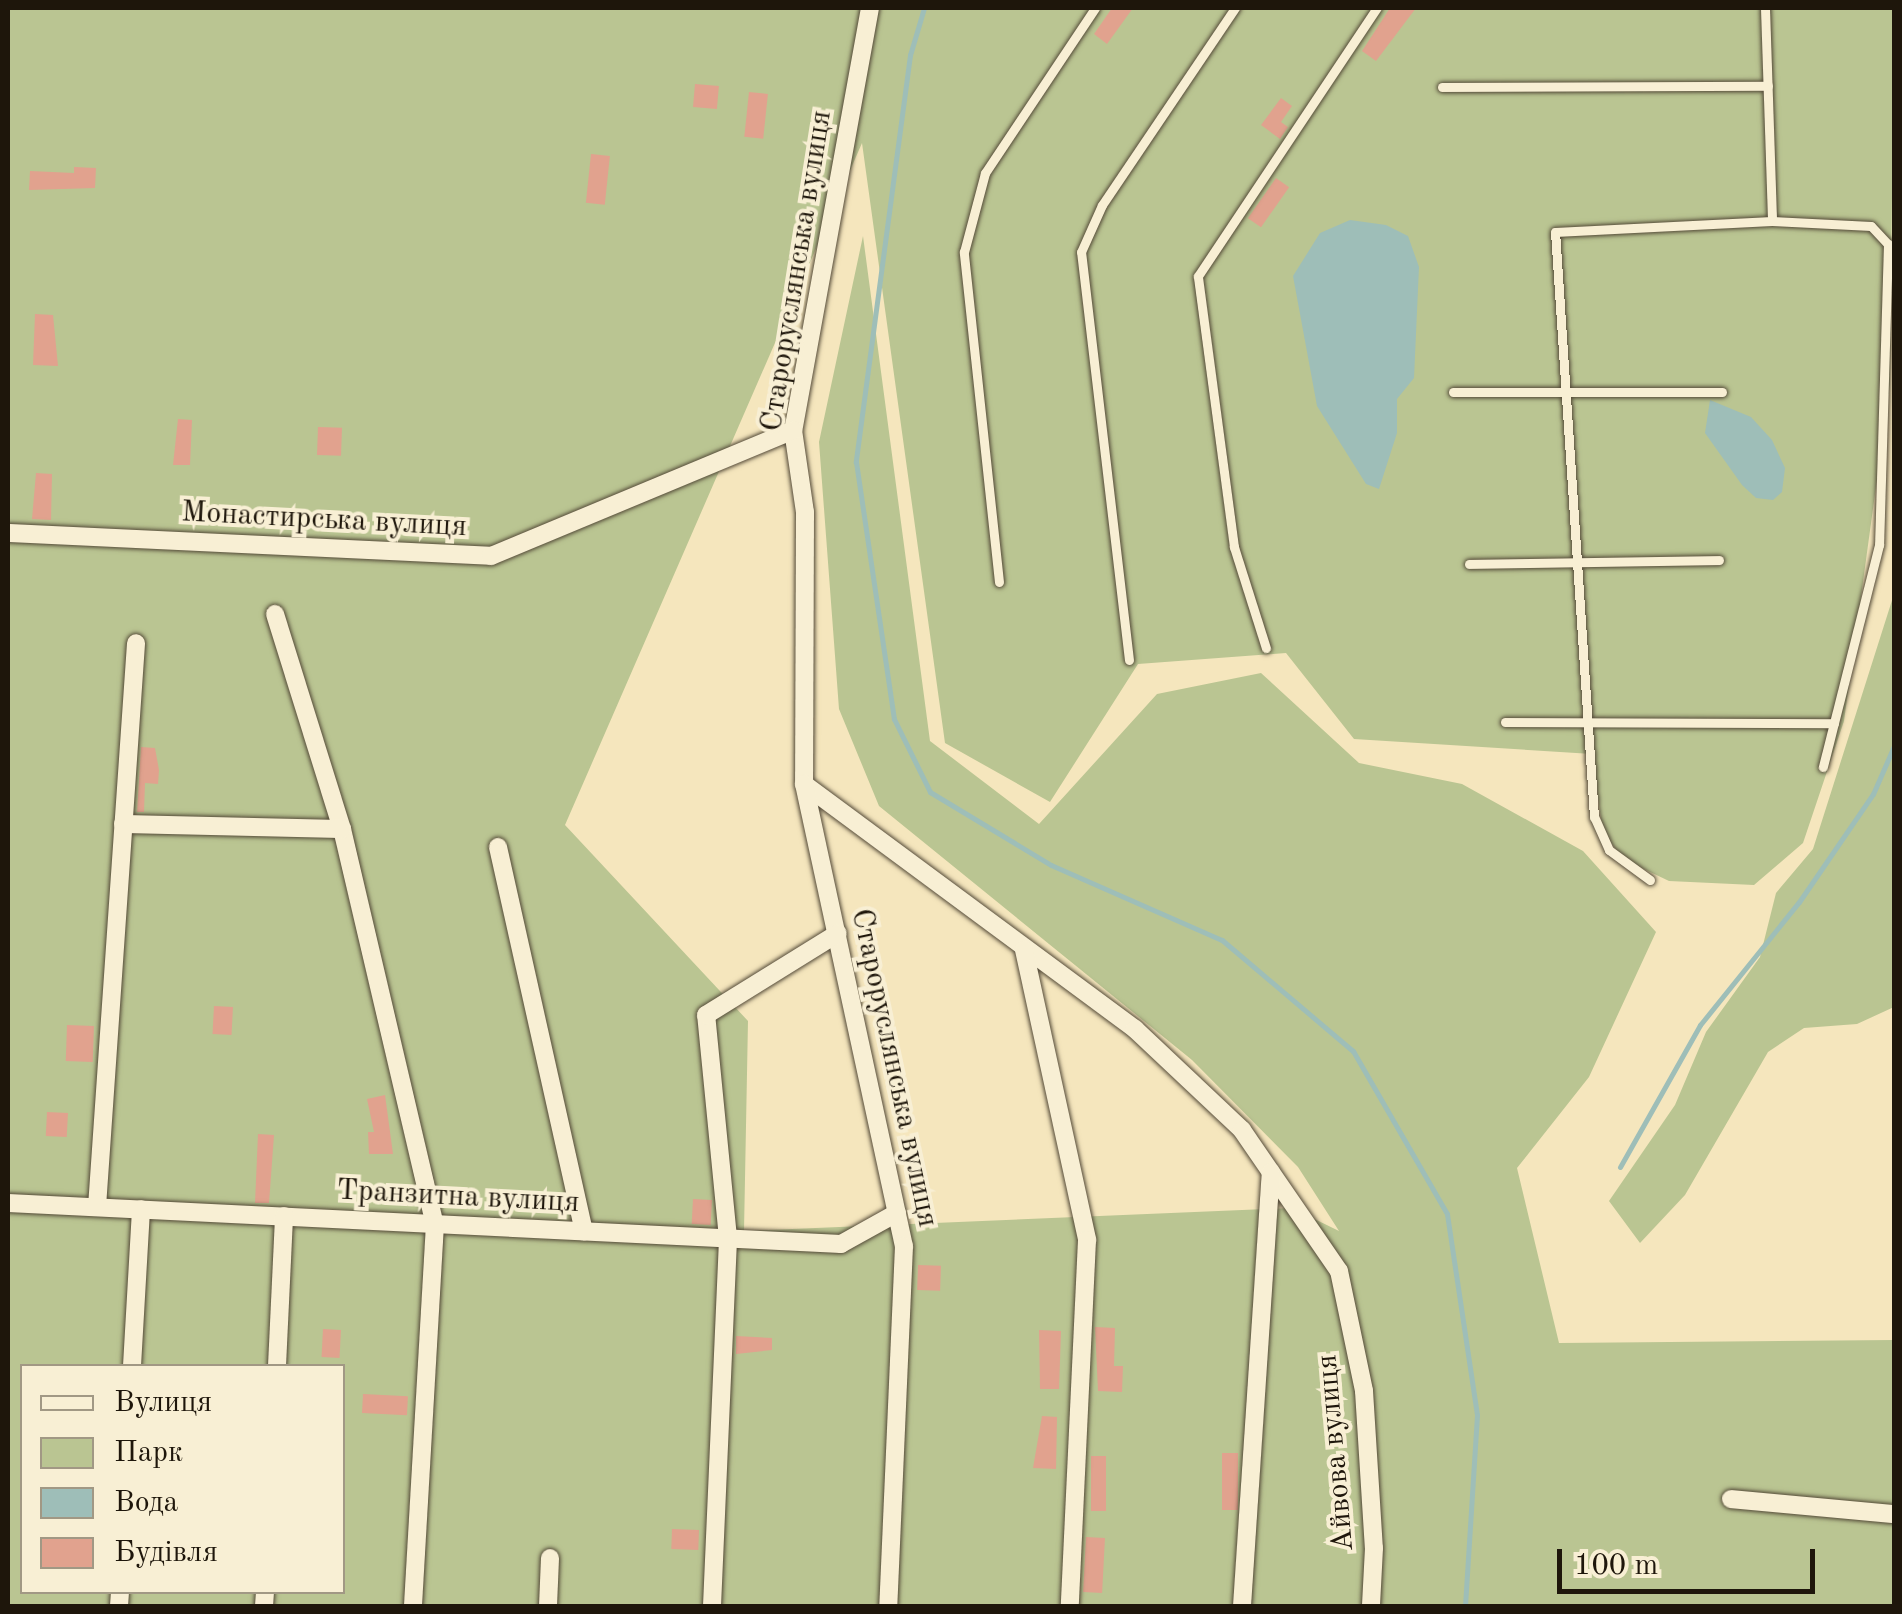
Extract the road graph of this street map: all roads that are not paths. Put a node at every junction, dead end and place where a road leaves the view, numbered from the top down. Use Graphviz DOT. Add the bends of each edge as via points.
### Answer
graph roads {
  1 [pos="870,8"];
  2 [pos="1096,8"];
  3 [pos="1235,8"];
  4 [pos="1377,8"];
  5 [pos="1765,8"];
  6 [pos="1768,86"];
  7 [pos="1442,87"];
  8 [pos="1772,222"];
  9 [pos="1454,392"];
  10 [pos="1566,392"];
  11 [pos="1722,392"];
  12 [pos="793,430"];
  13 [pos="8,533"];
  14 [pos="1577,558"];
  15 [pos="1719,560"];
  16 [pos="1469,564"];
  17 [pos="999,582"];
  18 [pos="275,614"];
  19 [pos="136,642"];
  20 [pos="1266,648"];
  21 [pos="1129,660"];
  22 [pos="1505,722"];
  23 [pos="1834,722"];
  24 [pos="1588,726"];
  25 [pos="1823,767"];
  26 [pos="804,784"];
  27 [pos="123,824"];
  28 [pos="342,829"];
  29 [pos="498,847"];
  30 [pos="1650,880"];
  31 [pos="838,932"];
  32 [pos="1024,950"];
  33 [pos="1271,1172"];
  34 [pos="8,1202"];
  35 [pos="97,1207"];
  36 [pos="141,1209"];
  37 [pos="898,1213"];
  38 [pos="284,1216"];
  39 [pos="435,1224"];
  40 [pos="584,1231"];
  41 [pos="728,1238"];
  42 [pos="132,1364"];
  43 [pos="277,1364"];
  44 [pos="1731,1499"];
  45 [pos="1894,1514"];
  46 [pos="550,1558"];
  47 [pos="413,1606"];
  48 [pos="548,1606"];
  49 [pos="712,1606"];
  50 [pos="888,1606"];
  51 [pos="1070,1606"];
  52 [pos="1242,1606"];
  53 [pos="1371,1606"];
  1 -- 12 [label="street, Староруслянська вулиця"];
  2 -- 17 [label="lane" via="985,173 964,252"];
  3 -- 21 [label="lane" via="1102,205 1081,252"];
  4 -- 20 [label="lane" via="1198,276 1234,547"];
  5 -- 6 [label="lane"];
  6 -- 7 [label="lane"];
  6 -- 8 [label="lane"];
  8 -- 10 [label="lane" via="1555,232"];
  8 -- 23 [label="lane" via="1871,226 1888,244 1880,545"];
  9 -- 10 [label="lane"];
  10 -- 11 [label="lane"];
  10 -- 14 [label="lane"];
  12 -- 13 [label="street, Монастирська вулиця" via="491,556"];
  12 -- 26 [label="street, Староруслянська вулиця" via="805,512"];
  14 -- 15 [label="lane"];
  14 -- 16 [label="lane"];
  14 -- 24 [label="lane"];
  18 -- 28 [label="street"];
  19 -- 27 [label="street"];
  22 -- 24 [label="lane"];
  23 -- 24 [label="lane"];
  23 -- 25 [label="lane"];
  24 -- 30 [label="lane" via="1594,817 1609,850"];
  26 -- 31 [label="street, Староруслянська вулиця"];
  26 -- 32 [label="street"];
  27 -- 28 [label="street"];
  27 -- 35 [label="street"];
  28 -- 39 [label="street"];
  29 -- 40 [label="street"];
  31 -- 37 [label="street, Староруслянська вулиця"];
  31 -- 41 [label="street" via="706,1015"];
  32 -- 33 [label="street, Айвова вулиця" via="1135,1029 1242,1130"];
  32 -- 51 [label="street" via="1087,1240"];
  33 -- 52 [label="street"];
  33 -- 53 [label="street, Айвова вулиця" via="1340,1271 1364,1391"];
  34 -- 35 [label="street, Транзитна вулиця"];
  35 -- 36 [label="street, Транзитна вулиця"];
  36 -- 38 [label="street, Транзитна вулиця"];
  36 -- 42 [label="street"];
  37 -- 41 [label="street, Транзитна вулиця" via="840,1244"];
  37 -- 50 [label="street, Староруслянська вулиця" via="904,1246"];
  38 -- 39 [label="street, Транзитна вулиця"];
  38 -- 43 [label="street"];
  39 -- 40 [label="street, Транзитна вулиця"];
  39 -- 47 [label="street"];
  40 -- 41 [label="street, Транзитна вулиця"];
  41 -- 49 [label="street"];
  44 -- 45 [label="street"];
  46 -- 48 [label="street"];
}
